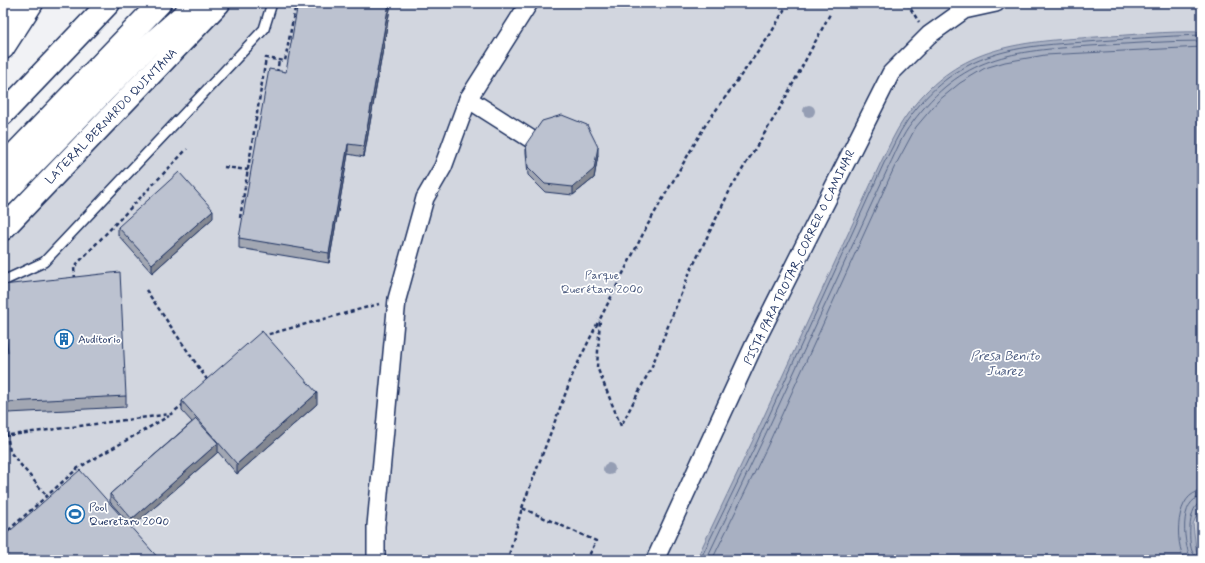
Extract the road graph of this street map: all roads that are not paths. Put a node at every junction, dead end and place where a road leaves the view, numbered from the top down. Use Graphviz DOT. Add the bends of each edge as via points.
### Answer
graph roads {
  1 [pos="22,3"];
  2 [pos="32,3"];
  3 [pos="109,3"];
  4 [pos="160,3"];
  5 [pos="197,3"];
  6 [pos="219,3"];
  7 [pos="272,3"];
  8 [pos="529,3"];
  9 [pos="996,3"];
  10 [pos="3,22"];
  11 [pos="3,48"];
  12 [pos="468,99"];
  13 [pos="3,114"];
  14 [pos="534,141"];
  15 [pos="3,166"];
  16 [pos="3,195"];
  17 [pos="4,228"];
  18 [pos="3,281"];
  19 [pos="376,560"];
  20 [pos="655,560"];
  1 -- 10 [label="main road"];
  2 -- 11 [label="main road"];
  3 -- 13 [label="main road"];
  4 -- 15 [label="main road"];
  5 -- 16 [label="main road" via="147,47"];
  6 -- 17 [label="main road, LATERAL BERNARDO QUINTANA"];
  7 -- 18 [label="lane" via="264,29 44,262"];
  8 -- 12 [label="street"];
  9 -- 20 [label="street, PISTA PARA TROTAR, CORRER O CAMINAR" via="964,10 929,35 891,73 755,343"];
  12 -- 14 [label="street"];
  12 -- 19 [label="street" via="443,166 425,198 398,299 377,518"];
}
